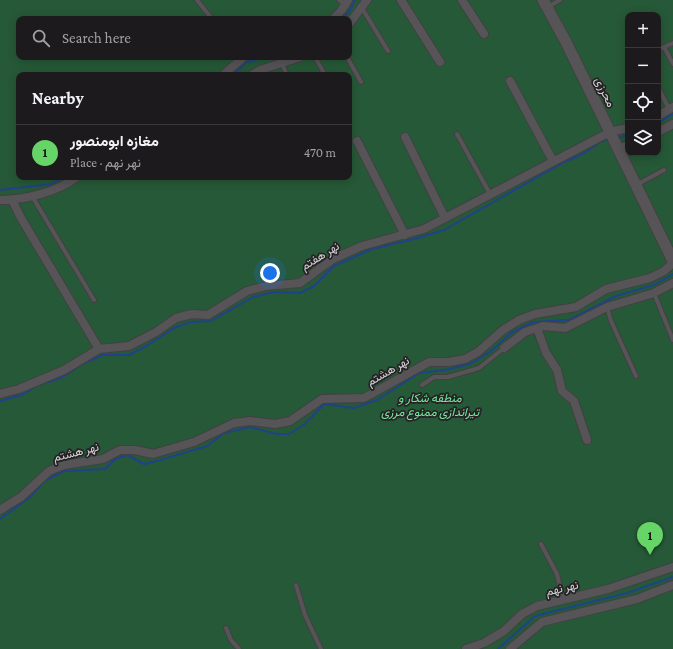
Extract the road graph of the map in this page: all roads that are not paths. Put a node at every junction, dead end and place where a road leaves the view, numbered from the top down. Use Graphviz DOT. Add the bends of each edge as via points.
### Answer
graph roads {
  1 [pos="197,0"];
  2 [pos="366,0"];
  3 [pos="401,0"];
  4 [pos="462,0"];
  5 [pos="560,0"];
  6 [pos="344,2"];
  7 [pos="545,4"];
  8 [pos="361,8"];
  9 [pos="210,16"];
  10 [pos="335,16"];
  11 [pos="352,20"];
  12 [pos="484,34"];
  13 [pos="673,43"];
  14 [pos="664,47"];
  15 [pos="661,48"];
  16 [pos="388,51"];
  17 [pos="240,60"];
  18 [pos="292,60"];
  19 [pos="317,60"];
  20 [pos="349,60"];
  21 [pos="440,62"];
  22 [pos="282,64"];
  23 [pos="673,64"];
  24 [pos="226,72"];
  25 [pos="257,72"];
  26 [pos="286,72"];
  27 [pos="323,72"];
  28 [pos="510,81"];
  29 [pos="361,82"];
  30 [pos="661,93"];
  31 [pos="671,108"];
  32 [pos="661,114"];
  33 [pos="673,124"];
  34 [pos="661,130"];
  35 [pos="625,131"];
  36 [pos="457,134"];
  37 [pos="405,138"];
  38 [pos="616,140"];
  39 [pos="357,141"];
  40 [pos="552,161"];
  41 [pos="664,170"];
  42 [pos="72,180"];
  43 [pos="636,185"];
  44 [pos="490,194"];
  45 [pos="32,195"];
  46 [pos="0,200"];
  47 [pos="12,200"];
  48 [pos="445,218"];
  49 [pos="405,235"];
  50 [pos="673,262"];
  51 [pos="673,283"];
  52 [pos="654,293"];
  53 [pos="94,300"];
  54 [pos="607,307"];
  55 [pos="536,328"];
  56 [pos="673,340"];
  57 [pos="99,348"];
  58 [pos="504,348"];
  59 [pos="636,376"];
  60 [pos="422,385"];
  61 [pos="0,394"];
  62 [pos="587,440"];
  63 [pos="0,510"];
  64 [pos="541,544"];
  65 [pos="673,567"];
  66 [pos="673,585"];
  67 [pos="296,586"];
  68 [pos="563,600"];
  69 [pos="226,628"];
  70 [pos="239,649"];
  71 [pos="321,649"];
  72 [pos="466,649"];
  73 [pos="510,649"];
  1 -- 9 [label="lane"];
  2 -- 8 [label="street"];
  3 -- 21 [label="street"];
  4 -- 12 [label="street"];
  5 -- 7 [label="lane"];
  6 -- 10 [label="street"];
  7 -- 38 [label="street, محرزی"];
  8 -- 11 [label="street"];
  8 -- 16 [label="lane"];
  13 -- 14 [label="lane"];
  14 -- 15 [label="lane"];
  14 -- 23 [label="lane"];
  17 -- 24 [label="street"];
  18 -- 22 [label="street"];
  19 -- 27 [label="lane"];
  20 -- 29 [label="lane"];
  22 -- 25 [label="street"];
  22 -- 26 [label="lane"];
  28 -- 40 [label="street"];
  30 -- 31 [label="lane"];
  31 -- 32 [label="street"];
  33 -- 34 [label="street"];
  35 -- 38 [label="street, نهر هفتم"];
  36 -- 44 [label="lane"];
  37 -- 48 [label="street"];
  38 -- 40 [label="street, نهر هفتم"];
  38 -- 43 [label="street, محرزی"];
  39 -- 49 [label="street"];
  40 -- 44 [label="street, نهر هفتم"];
  41 -- 43 [label="lane"];
  42 -- 45 [label="street" via="56,189"];
  43 -- 50 [label="street, محرزی"];
  44 -- 48 [label="street, نهر هفتم"];
  45 -- 47 [label="street"];
  45 -- 53 [label="lane"];
  46 -- 47 [label="street"];
  47 -- 57 [label="street"];
  48 -- 49 [label="street, نهر هفتم"];
  49 -- 57 [label="street, نهر هفتم" via="362,246 334,259 300,283 266,286 246,291 208,315 192,314 176,318 156,332 128,346"];
  50 -- 63 [label="street, نهر هشتم" via="664,271 650,278 606,289 576,307 535,314 519,320 478,352 449,362 429,362 364,398 322,399 290,421 275,424 250,421 234,423 194,442 153,454 120,450 103,459 64,465 49,471 21,497"];
  51 -- 52 [label="street"];
  52 -- 54 [label="street"];
  52 -- 56 [label="lane"];
  54 -- 55 [label="street" via="564,328"];
  54 -- 59 [label="lane"];
  55 -- 58 [label="street" via="525,332"];
  55 -- 62 [label="street" via="556,370 562,391 574,401"];
  57 -- 61 [label="street, نهر هفتم" via="64,370"];
  58 -- 60 [label="lane" via="479,368 448,377 434,377"];
  64 -- 68 [label="lane" via="557,574"];
  65 -- 68 [label="street, نهر نهم" via="608,589"];
  66 -- 73 [label="street" via="637,599 542,622"];
  67 -- 71 [label="lane" via="305,615"];
  68 -- 72 [label="street, نهر نهم" via="537,606 522,614 504,631 484,643"];
  69 -- 70 [label="lane" via="231,640"];
}
